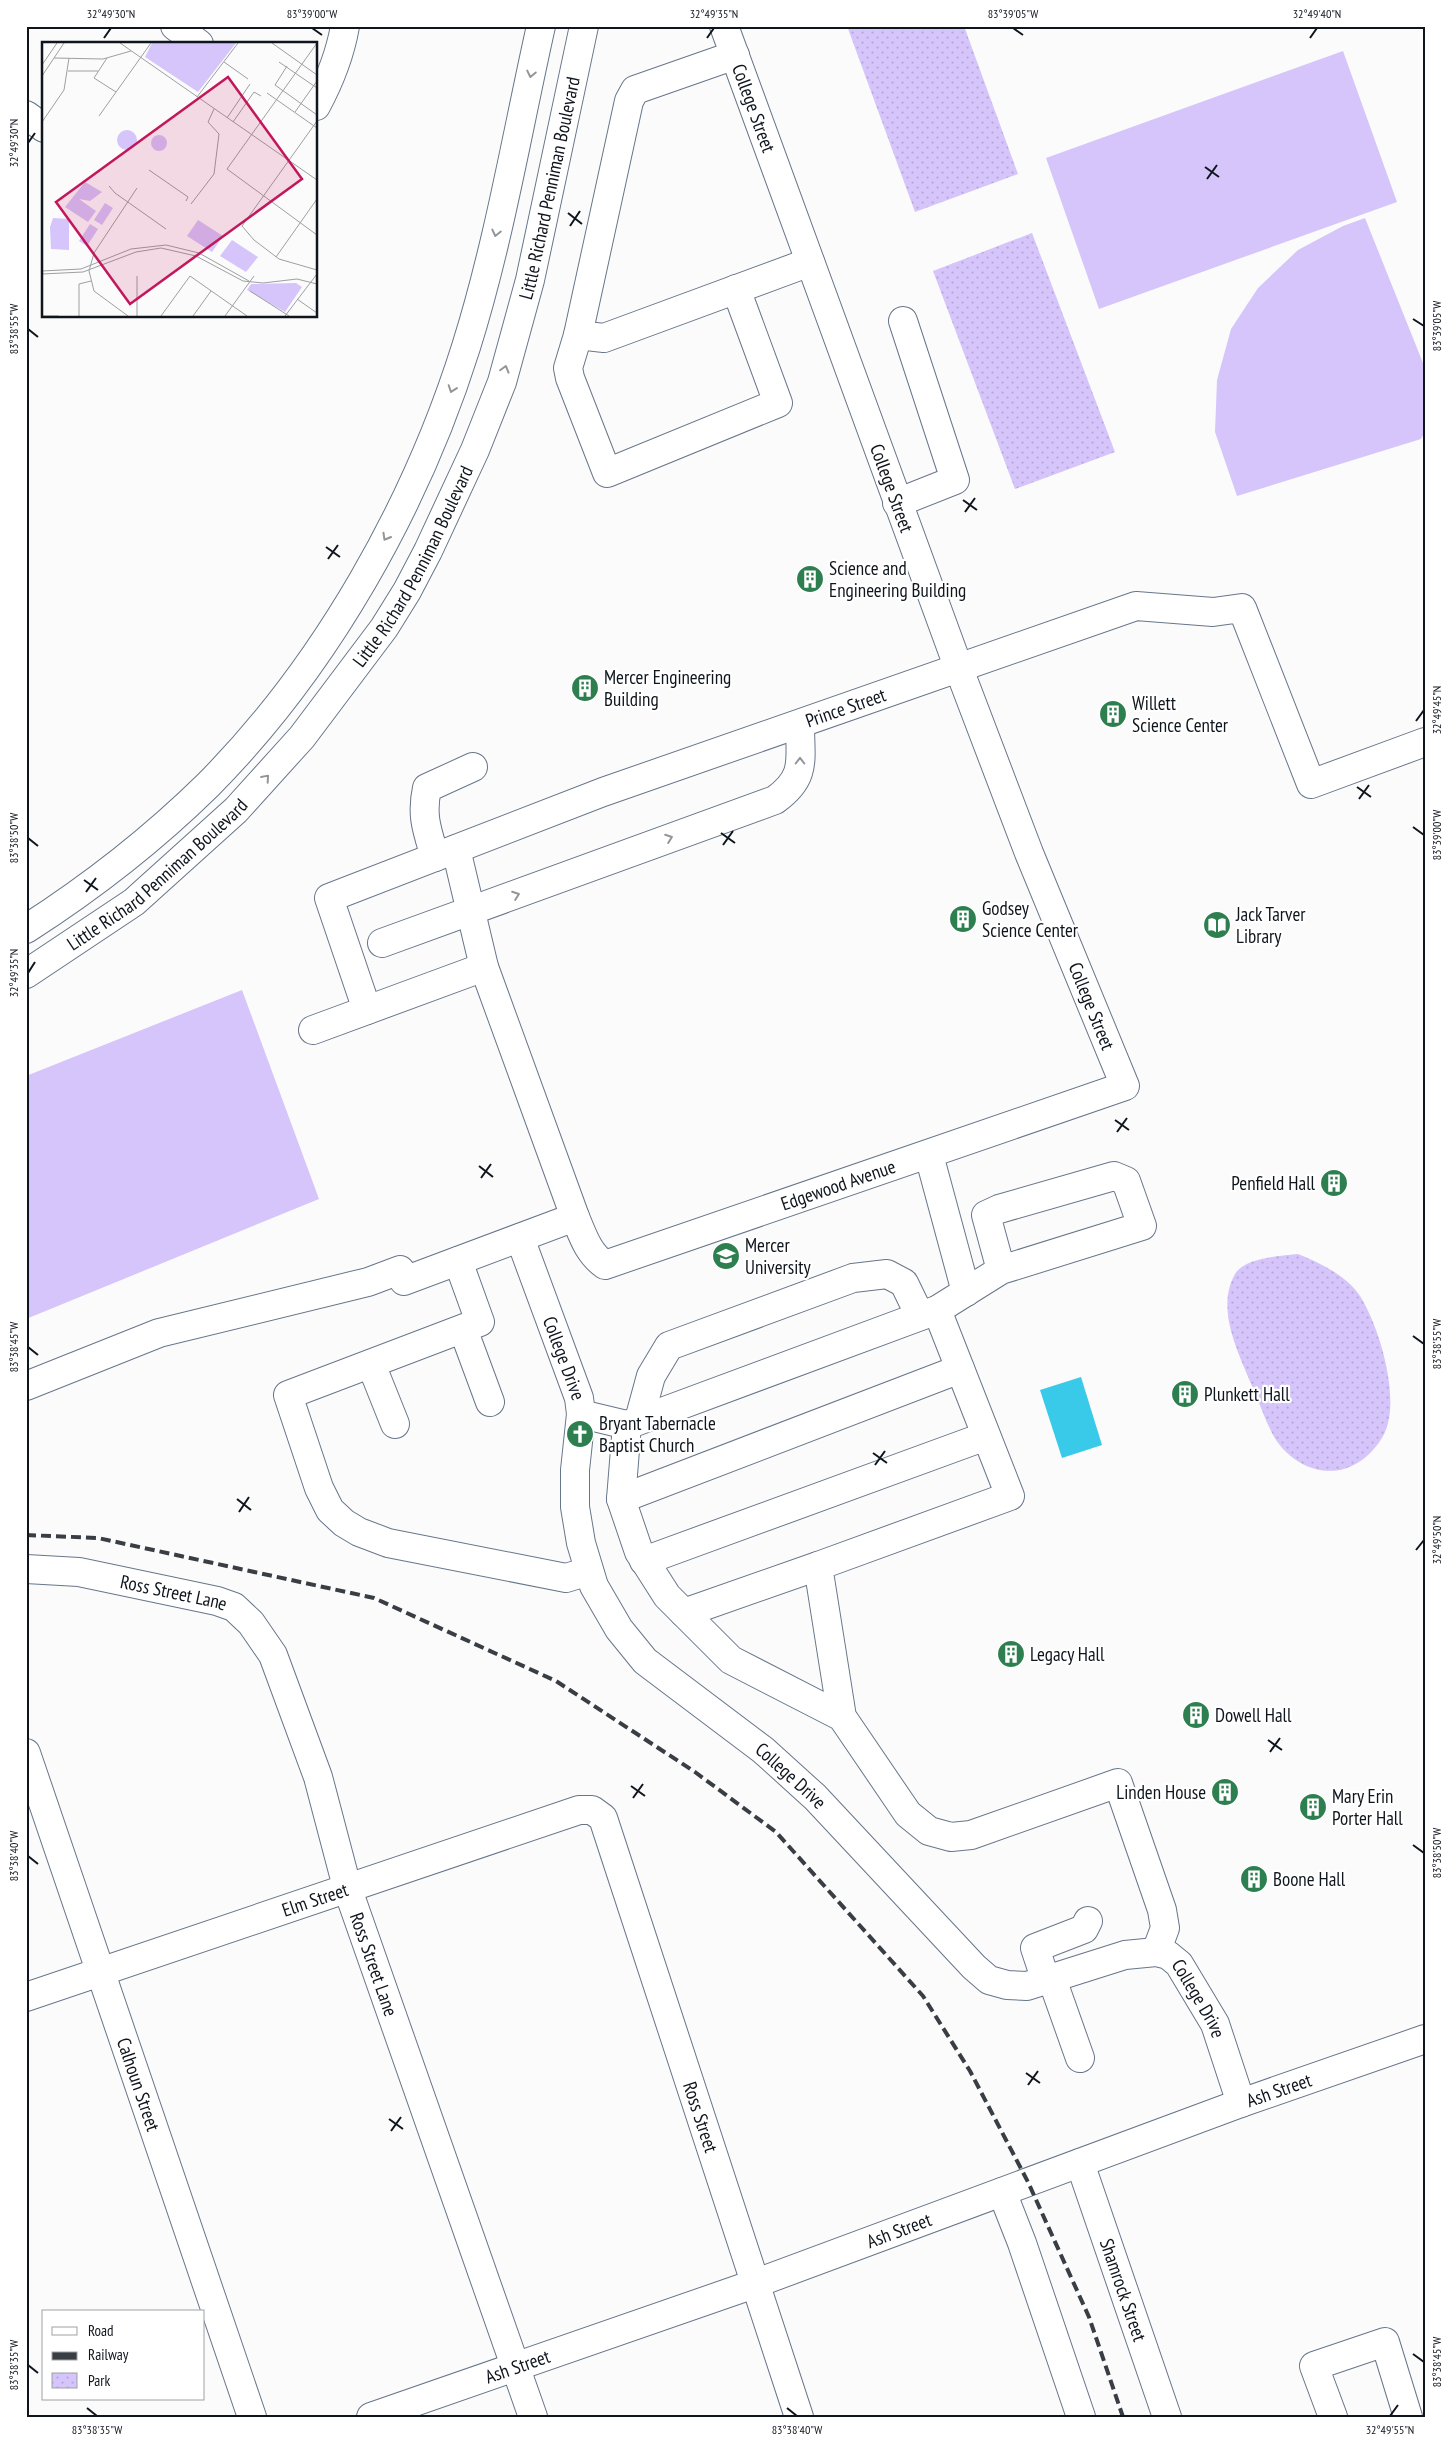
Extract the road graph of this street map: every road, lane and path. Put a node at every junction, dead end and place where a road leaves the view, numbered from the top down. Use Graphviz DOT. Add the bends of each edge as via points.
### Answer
graph roads {
  1 [pos="175,26"];
  2 [pos="345,26"];
  3 [pos="542,26"];
  4 [pos="584,26"];
  5 [pos="724,26"];
  6 [pos="196,42"];
  7 [pos="735,55"];
  8 [pos="318,102"];
  9 [pos="26,115"];
  10 [pos="42,127"];
  11 [pos="810,262"];
  12 [pos="736,289"];
  13 [pos="903,321"];
  14 [pos="578,335"];
  15 [pos="898,503"];
  16 [pos="959,669"];
  17 [pos="800,724"];
  18 [pos="1425,742"];
  19 [pos="473,767"];
  20 [pos="446,853"];
  21 [pos="471,912"];
  22 [pos="26,929"];
  23 [pos="382,943"];
  24 [pos="484,967"];
  25 [pos="26,974"];
  26 [pos="367,1010"];
  27 [pos="312,1030"];
  28 [pos="1126,1086"];
  29 [pos="929,1155"];
  30 [pos="575,1217"];
  31 [pos="520,1238"];
  32 [pos="458,1261"];
  33 [pos="1001,1270"];
  34 [pos="966,1292"];
  35 [pos="928,1313"];
  36 [pos="463,1329"];
  37 [pos="372,1364"];
  38 [pos="960,1369"];
  39 [pos="26,1386"];
  40 [pos="490,1402"];
  41 [pos="581,1414"];
  42 [pos="633,1423"];
  43 [pos="395,1424"];
  44 [pos="986,1436"];
  45 [pos="621,1499"];
  46 [pos="644,1561"];
  47 [pos="818,1566"];
  48 [pos="26,1569"];
  49 [pos="589,1571"];
  50 [pos="684,1614"];
  51 [pos="842,1717"];
  52 [pos="26,1753"];
  53 [pos="603,1818"];
  54 [pos="347,1888"];
  55 [pos="1088,1921"];
  56 [pos="1156,1952"];
  57 [pos="100,1972"];
  58 [pos="1049,1980"];
  59 [pos="26,1996"];
  60 [pos="1425,2039"];
  61 [pos="1080,2058"];
  62 [pos="1242,2103"];
  63 [pos="1080,2163"];
  64 [pos="1002,2192"];
  65 [pos="754,2284"];
  66 [pos="516,2365"];
  67 [pos="252,2417"];
  68 [pos="371,2417"];
  69 [pos="533,2417"];
  70 [pos="799,2417"];
  71 [pos="1080,2417"];
  72 [pos="1167,2417"];
  73 [pos="1333,2417"];
  74 [pos="1408,2417"];
  1 -- 6 [label="street"];
  2 -- 8 [label="street" via="341,50"];
  3 -- 22 [label="street, Little Richard Penniman Boulevard, one-way" via="493,248 467,346 445,409 394,522 353,596 308,667 207,785 112,869"];
  25 -- 4 [label="street, Little Richard Penniman Boulevard, one-way" via="134,902 247,798 302,737 384,628 407,591 475,450 502,382 530,280"];
  5 -- 7 [label="street, College Street"];
  7 -- 11 [label="street, College Street"];
  7 -- 14 [label="street" via="635,90 629,101"];
  9 -- 10 [label="street"];
  11 -- 12 [label="street"];
  11 -- 15 [label="street, College Street"];
  12 -- 14 [label="street" via="604,338"];
  12 -- 14 [label="street" via="778,403 607,473 570,378 568,368"];
  13 -- 15 [label="street" via="955,480"];
  15 -- 16 [label="street, College Street"];
  16 -- 17 [label="street, Prince Street"];
  16 -- 18 [label="street, Prince Street" via="1136,606 1213,612 1242,608 1311,784"];
  16 -- 28 [label="street, College Street" via="1029,853"];
  17 -- 20 [label="street, Prince Street" via="603,792"];
  21 -- 17 [label="street, one-way" via="775,800 795,782 800,770"];
  19 -- 20 [label="street" via="428,788 423,807 425,824"];
  20 -- 21 [label="street"];
  20 -- 26 [label="street, Prince Street" via="329,898"];
  21 -- 23 [label="street"];
  21 -- 24 [label="street"];
  24 -- 26 [label="street"];
  24 -- 30 [label="street"];
  26 -- 27 [label="street"];
  28 -- 29 [label="street, Edgewood Avenue"];
  29 -- 30 [label="street, Edgewood Avenue" via="605,1265 588,1247"];
  29 -- 34 [label="street"];
  30 -- 31 [label="street"];
  31 -- 32 [label="street"];
  31 -- 41 [label="street, College Drive"];
  32 -- 36 [label="street" via="480,1322"];
  32 -- 39 [label="street" via="158,1334"];
  33 -- 33 [label="street" via="986,1215 1114,1176 1126,1181 1142,1226"];
  33 -- 34 [label="street"];
  34 -- 35 [label="street"];
  35 -- 38 [label="street"];
  35 -- 42 [label="street"];
  35 -- 42 [label="street" via="904,1283 887,1274 853,1278 668,1346 651,1376"];
  36 -- 37 [label="street"];
  36 -- 40 [label="street"];
  37 -- 43 [label="street"];
  37 -- 49 [label="street" via="288,1395 319,1488 330,1510 359,1532 388,1543 566,1578"];
  38 -- 44 [label="street"];
  38 -- 45 [label="street"];
  41 -- 42 [label="street"];
  41 -- 49 [label="street, College Drive" via="575,1507"];
  42 -- 45 [label="street"];
  44 -- 46 [label="street"];
  44 -- 47 [label="street" via="1010,1496"];
  45 -- 46 [label="street"];
  46 -- 50 [label="street" via="667,1596"];
  47 -- 50 [label="street"];
  47 -- 51 [label="street"];
  48 -- 54 [label="street, Ross Street Lane" via="79,1572 217,1601 234,1607 251,1623 273,1655 314,1768"];
  49 -- 58 [label="street, College Drive" via="619,1629 645,1661 764,1750 815,1798 988,1980 1027,1986"];
  50 -- 51 [label="street" via="731,1660"];
  51 -- 56 [label="street" via="908,1814 929,1831 951,1837 994,1828 1118,1783 1162,1910 1164,1928"];
  52 -- 57 [label="street, Calhoun Street"];
  53 -- 54 [label="street, Elm Street" via="592,1810 579,1810"];
  53 -- 65 [label="street, Ross Street"];
  54 -- 57 [label="street, Elm Street"];
  54 -- 66 [label="street, Ross Street Lane"];
  55 -- 58 [label="street" via="1084,1929 1035,1948"];
  56 -- 58 [label="street, College Drive" via="1124,1955"];
  56 -- 62 [label="street, College Drive" via="1168,1955 1179,1964 1215,2024"];
  57 -- 59 [label="street, Elm Street"];
  57 -- 67 [label="street, Calhoun Street"];
  58 -- 61 [label="street"];
  60 -- 62 [label="street, Ash Street"];
  62 -- 63 [label="street, Ash Street"];
  63 -- 64 [label="street, Ash Street"];
  63 -- 72 [label="street, Shamrock Street"];
  64 -- 65 [label="street, Ash Street"];
  64 -- 71 [label="street"];
  65 -- 66 [label="street, Ash Street"];
  65 -- 70 [label="street, Ross Street"];
  66 -- 68 [label="street, Ash Street"];
  66 -- 69 [label="street, Ross Street Lane"];
  73 -- 74 [label="street" via="1314,2366 1385,2342"];
}
